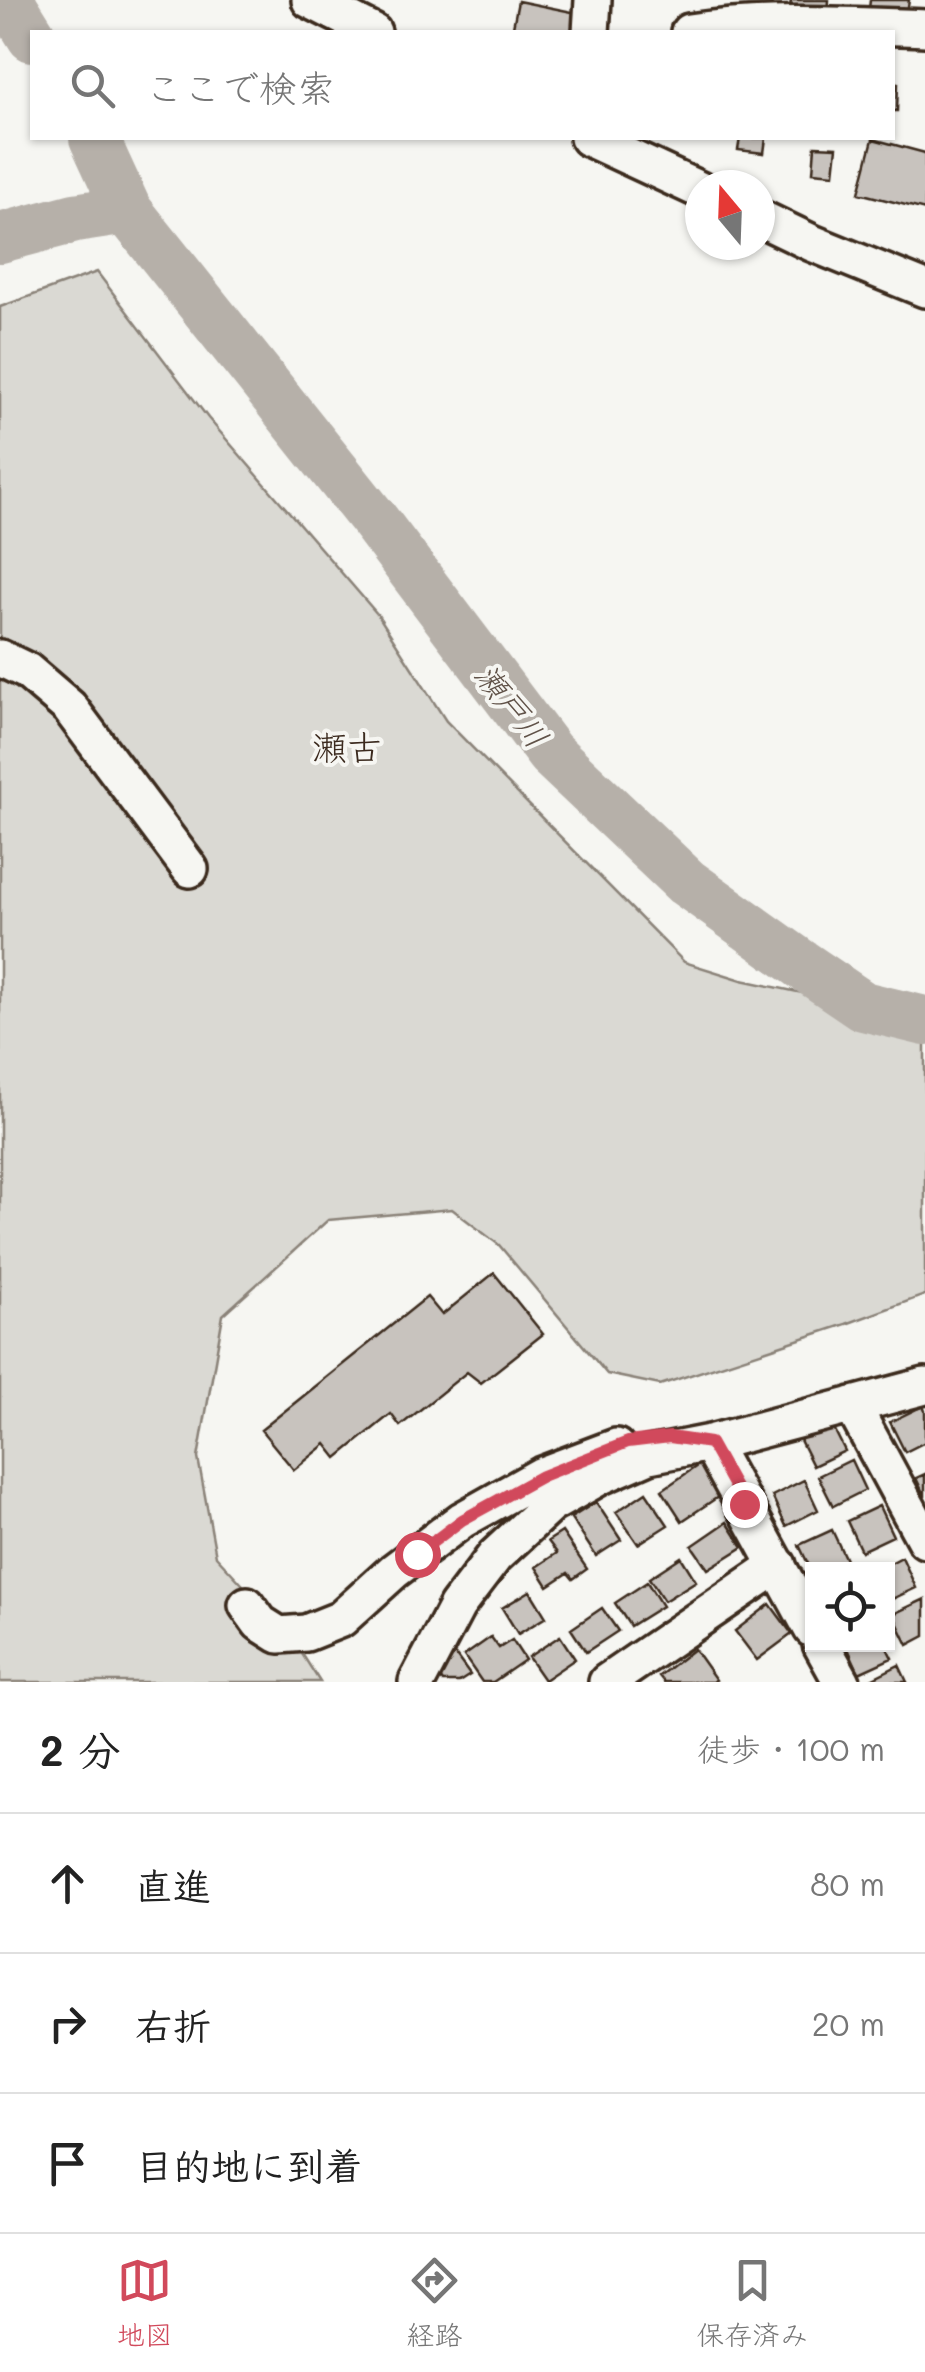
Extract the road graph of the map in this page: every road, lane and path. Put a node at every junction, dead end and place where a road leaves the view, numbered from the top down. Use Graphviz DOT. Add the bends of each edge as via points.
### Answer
graph roads {
  1 [pos="310,0"];
  2 [pos="593,0"];
  3 [pos="925,28"];
  4 [pos="369,30"];
  5 [pos="591,30"];
  6 [pos="702,30"];
  7 [pos="592,140"];
  8 [pos="685,183"];
  9 [pos="775,225"];
  10 [pos="925,290"];
  11 [pos="0,658"];
  12 [pos="190,869"];
  13 [pos="925,1386"];
  14 [pos="852,1405"];
  15 [pos="710,1443"];
  16 [pos="925,1540"];
  17 [pos="778,1565"];
  18 [pos="247,1606"];
  19 [pos="805,1615"];
  20 [pos="825,1652"];
  21 [pos="417,1682"];
  22 [pos="608,1682"];
  23 [pos="842,1682"];
  1 -- 4 [label="street"];
  2 -- 5 [label="street"];
  3 -- 6 [label="street"];
  7 -- 8 [label="street"];
  9 -- 10 [label="street"];
  11 -- 12 [label="street" via="28,671 69,706"];
  13 -- 14 [label="street"];
  14 -- 15 [label="street"];
  14 -- 16 [label="street"];
  15 -- 17 [label="street"];
  15 -- 18 [label="street" via="670,1437 628,1442 542,1476 462,1520 341,1619 306,1633 279,1635"];
  15 -- 21 [label="street" via="649,1454 550,1505 495,1556 457,1606"];
  17 -- 19 [label="street"];
  17 -- 22 [label="street"];
  20 -- 23 [label="street"];
}
